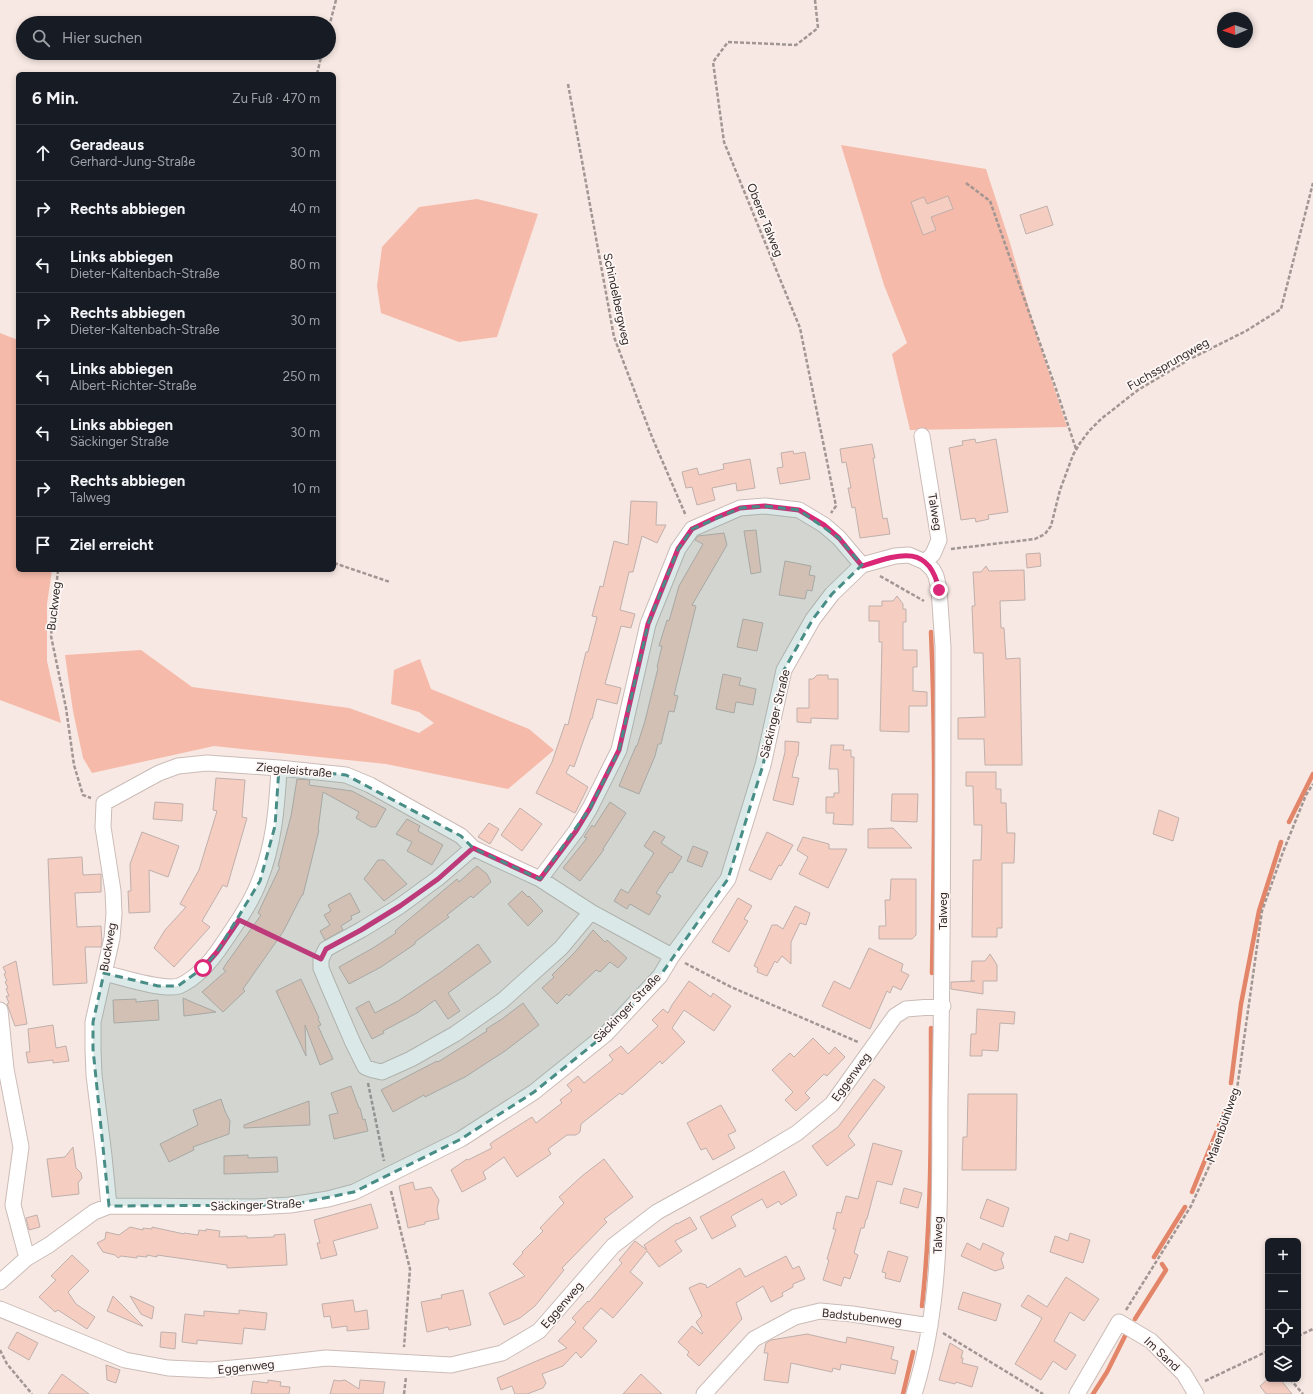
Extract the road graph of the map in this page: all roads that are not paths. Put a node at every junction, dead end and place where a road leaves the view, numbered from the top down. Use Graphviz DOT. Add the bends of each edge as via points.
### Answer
graph roads {
  1 [pos="922,436"];
  2 [pos="926,562"];
  3 [pos="862,566"];
  4 [pos="280,768"];
  5 [pos="104,804"];
  6 [pos="473,848"];
  7 [pos="540,879"];
  8 [pos="591,912"];
  9 [pos="672,956"];
  10 [pos="104,973"];
  11 [pos="943,1006"];
  12 [pos="0,1010"];
  13 [pos="109,1206"];
  14 [pos="27,1258"];
  15 [pos="0,1282"];
  16 [pos="0,1309"];
  17 [pos="930,1326"];
  18 [pos="1194,1391"];
  19 [pos="704,1394"];
  20 [pos="914,1394"];
  21 [pos="1076,1394"];
  1 -- 2 [label="street, Talweg" via="939,540"];
  2 -- 3 [label="street, Säckinger Straße" via="909,555 895,556"];
  2 -- 11 [label="street, Talweg" via="936,576 939,590 943,647"];
  3 -- 7 [label="street" via="839,538 824,525 799,510 765,506 740,508 692,529 678,549 648,624 619,750 576,831"];
  3 -- 9 [label="street, Säckinger Straße" via="832,594 813,619 784,670 763,765 728,879"];
  4 -- 5 [label="street, Ziegeleistraße" via="207,763 178,766 159,773"];
  4 -- 6 [label="street, Ziegeleistraße" via="346,775 370,785 461,836"];
  4 -- 10 [label="street" via="275,826 260,881 239,920 217,952 203,968 178,986 158,986"];
  5 -- 10 [label="street, Buckweg" via="103,827 114,914 112,938"];
  6 -- 7 [label="street, Ziegeleistraße"];
  6 -- 8 [label="street" via="438,879 400,906 326,949 321,959 321,968 328,986 365,1067 382,1072 455,1034 502,1001 561,948"];
  7 -- 8 [label="street, Ziegeleistraße"];
  8 -- 9 [label="street, Ziegeleistraße"];
  9 -- 13 [label="street, Säckinger Straße" via="660,976 606,1034 534,1092 462,1139 354,1192 290,1205"];
  10 -- 13 [label="street, Buckweg" via="93,1022 92,1049"];
  11 -- 16 [label="street, Eggenweg" via="906,1009 895,1016 832,1104 797,1133 757,1158 657,1212 613,1246 540,1331 502,1353 451,1365 326,1358 211,1370 168,1368 125,1360"];
  11 -- 17 [label="street, Talweg" via="938,1258"];
  12 -- 14 [label="street" via="6,1069 21,1147 13,1205"];
  13 -- 14 [label="street" via="94,1212"];
  14 -- 15 [label="street"];
  17 -- 19 [label="street, Badstubenweg" via="820,1311 795,1318 754,1339"];
  17 -- 20 [label="street, Talweg" via="922,1370"];
  18 -- 21 [label="street, Im Sand" via="1179,1369 1151,1341 1119,1322"];
}
